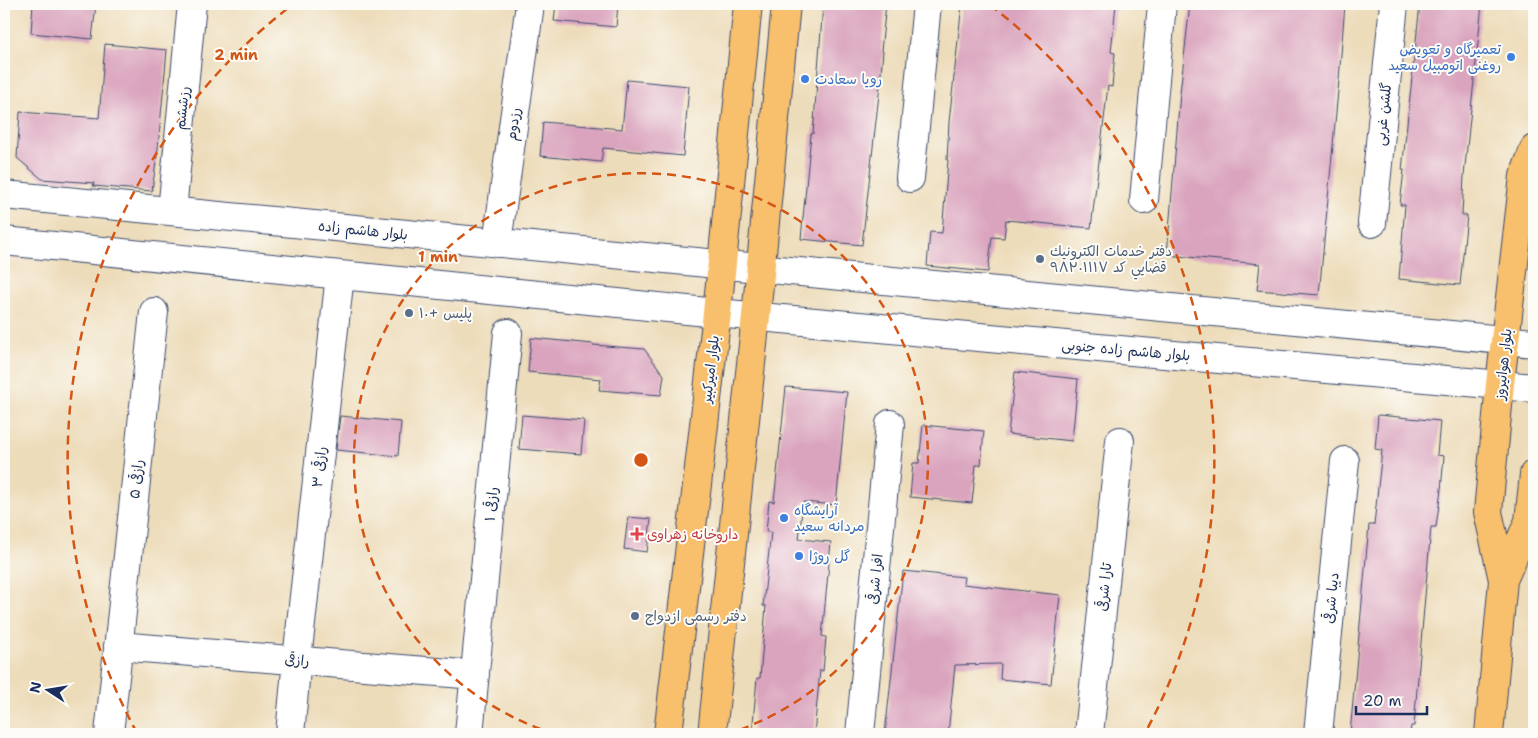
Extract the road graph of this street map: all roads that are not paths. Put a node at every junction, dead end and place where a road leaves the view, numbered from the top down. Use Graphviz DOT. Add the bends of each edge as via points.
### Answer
graph roads {
  1 [pos="192,4"];
  2 [pos="530,4"];
  3 [pos="748,4"];
  4 [pos="786,4"];
  5 [pos="927,4"];
  6 [pos="1162,4"];
  7 [pos="1394,4"];
  8 [pos="1534,148"];
  9 [pos="910,178"];
  10 [pos="4,195"];
  11 [pos="1144,200"];
  12 [pos="172,211"];
  13 [pos="1372,223"];
  14 [pos="4,241"];
  15 [pos="497,243"];
  16 [pos="722,265"];
  17 [pos="760,268"];
  18 [pos="340,275"];
  19 [pos="154,312"];
  20 [pos="717,313"];
  21 [pos="756,316"];
  22 [pos="508,333"];
  23 [pos="1505,340"];
  24 [pos="1534,343"];
  25 [pos="1500,384"];
  26 [pos="1534,388"];
  27 [pos="890,424"];
  28 [pos="1120,441"];
  29 [pos="1345,462"];
  30 [pos="1534,474"];
  31 [pos="1503,580"];
  32 [pos="118,646"];
  33 [pos="297,659"];
  34 [pos="475,675"];
  35 [pos="109,734"];
  36 [pos="290,734"];
  37 [pos="469,734"];
  38 [pos="668,734"];
  39 [pos="712,734"];
  40 [pos="860,734"];
  41 [pos="1089,734"];
  42 [pos="1318,734"];
  43 [pos="1489,734"];
  1 -- 12 [label="street, رزششم"];
  2 -- 15 [label="street, رزدوم"];
  3 -- 16 [label="main road, بلوار امیرکبیر"];
  4 -- 17 [label="main road"];
  5 -- 9 [label="street"];
  6 -- 11 [label="street"];
  7 -- 13 [label="street, گلشن غربی"];
  8 -- 23 [label="main road, بلوار هوانیروز" via="1524,176"];
  10 -- 12 [label="street, بلوار هاشم زاده"];
  12 -- 15 [label="street, بلوار هاشم زاده"];
  14 -- 18 [label="street"];
  15 -- 16 [label="street, بلوار هاشم زاده"];
  16 -- 17 [label="street, بلوار هاشم زاده"];
  16 -- 20 [label="main road, بلوار امیرکبیر"];
  17 -- 21 [label="main road"];
  17 -- 23 [label="street"];
  18 -- 20 [label="street"];
  18 -- 33 [label="street, رازقی ۳"];
  19 -- 32 [label="street, رازقی ۵"];
  20 -- 21 [label="street, بلوار هاشم زاده جنوبی"];
  20 -- 38 [label="main road, بلوار امیرکبیر"];
  21 -- 25 [label="street, بلوار هاشم زاده جنوبی"];
  21 -- 39 [label="main road"];
  22 -- 34 [label="street, رازقی ۱"];
  23 -- 24 [label="street"];
  23 -- 25 [label="main road, بلوار هوانیروز"];
  25 -- 26 [label="street, بلوار هاشم زاده جنوبی"];
  25 -- 31 [label="main road, بلوار هوانیروز" via="1488,512"];
  27 -- 40 [label="street, افرا شرقی"];
  28 -- 41 [label="street, تارا شرقی"];
  29 -- 42 [label="street, دیبا شرقی"];
  30 -- 31 [label="main road, بلوار هوانیروز" via="1529,521"];
  31 -- 43 [label="main road, بلوار هوانیروز"];
  32 -- 33 [label="street, رازقی"];
  32 -- 35 [label="street, رازقی ۵"];
  33 -- 34 [label="street, رازقی"];
  33 -- 36 [label="street, رازقی ۳"];
  34 -- 37 [label="street, رازقی ۱"];
}
